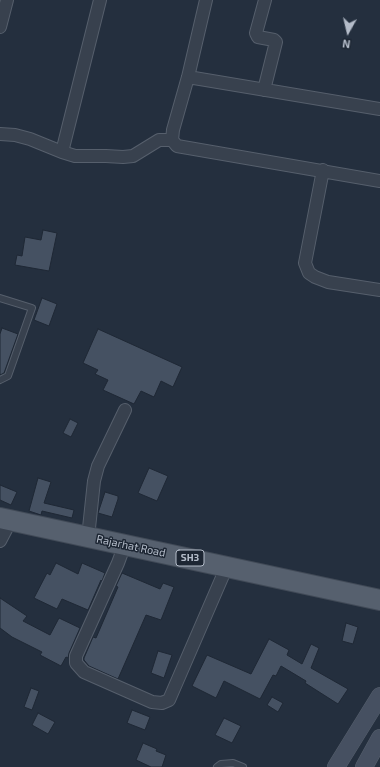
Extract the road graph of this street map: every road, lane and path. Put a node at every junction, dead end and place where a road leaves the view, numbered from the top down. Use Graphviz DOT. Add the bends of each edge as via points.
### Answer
graph roads {
  1 [pos="7,0"];
  2 [pos="100,0"];
  3 [pos="206,0"];
  4 [pos="265,0"];
  5 [pos="0,27"];
  6 [pos="188,77"];
  7 [pos="264,90"];
  8 [pos="380,109"];
  9 [pos="0,134"];
  10 [pos="172,140"];
  11 [pos="62,152"];
  12 [pos="323,170"];
  13 [pos="380,181"];
  14 [pos="380,290"];
  15 [pos="0,298"];
  16 [pos="0,380"];
  17 [pos="126,410"];
  18 [pos="4,516"];
  19 [pos="89,528"];
  20 [pos="0,541"];
  21 [pos="125,544"];
  22 [pos="227,566"];
  23 [pos="380,586"];
  24 [pos="380,600"];
  25 [pos="380,696"];
  26 [pos="380,738"];
  27 [pos="217,767"];
  28 [pos="243,767"];
  29 [pos="336,767"];
  30 [pos="364,767"];
  1 -- 5 [label="street"];
  2 -- 11 [label="street"];
  3 -- 6 [label="street"];
  4 -- 7 [label="street" via="256,33 276,42"];
  6 -- 7 [label="street"];
  6 -- 10 [label="street"];
  7 -- 8 [label="street"];
  9 -- 11 [label="street" via="30,139"];
  10 -- 11 [label="street" via="159,140 133,156 123,158 75,156"];
  10 -- 12 [label="street" via="178,146"];
  12 -- 13 [label="street"];
  12 -- 14 [label="street" via="305,263 309,272 328,282"];
  15 -- 16 [label="lane" via="32,308 8,376"];
  17 -- 19 [label="street" via="98,466"];
  18 -- 19 [label="main road, Rajarhat Road / SH3"];
  18 -- 20 [label="street"];
  18 -- 21 [label="main road, Rajarhat Road / SH3"];
  19 -- 23 [label="main road, Rajarhat Road / SH3"];
  21 -- 22 [label="main road, Rajarhat Road / SH3"];
  21 -- 22 [label="street" via="76,656 76,663 84,672 152,702 162,703 170,700"];
  22 -- 24 [label="main road, Rajarhat Road / SH3"];
  25 -- 29 [label="main road"];
  26 -- 30 [label="main road"];
  27 -- 28 [label="lane" via="233,763"];
}
